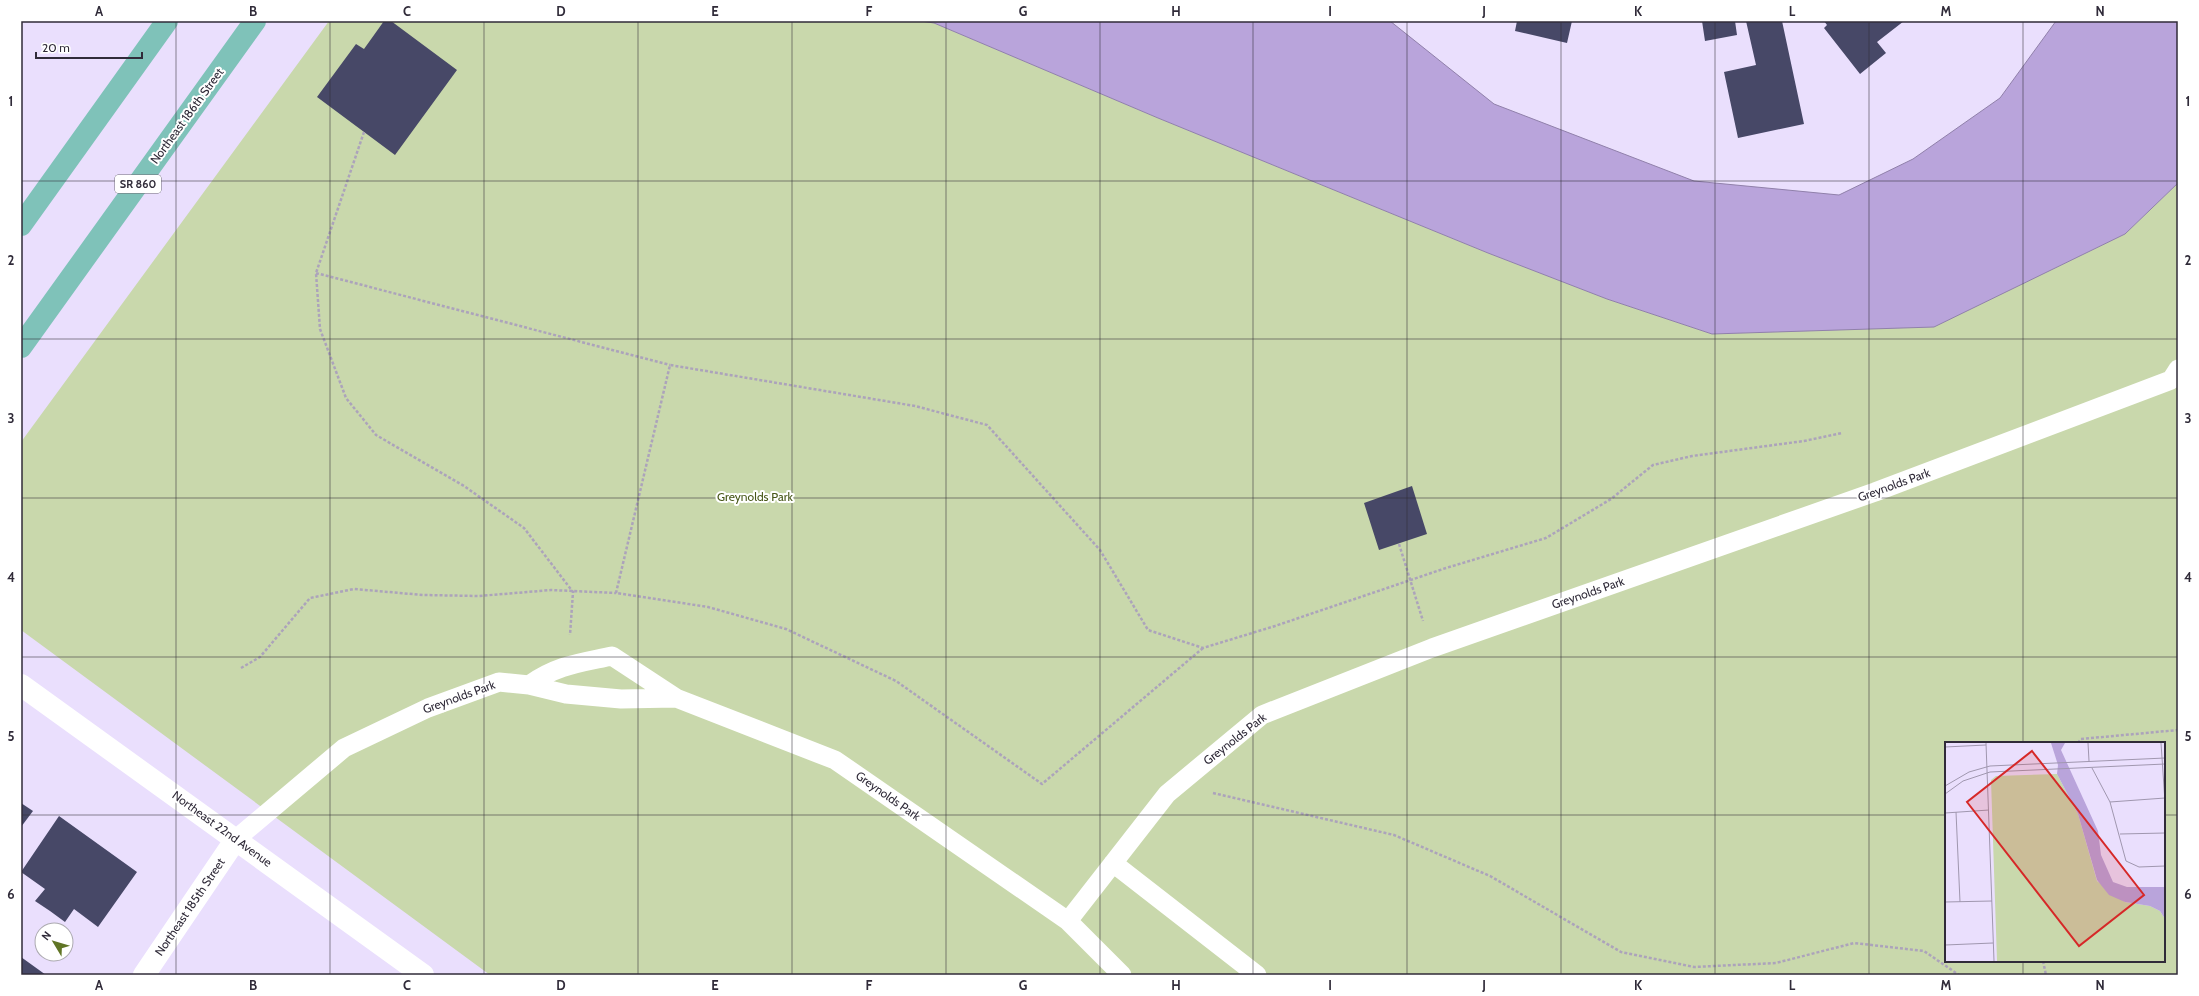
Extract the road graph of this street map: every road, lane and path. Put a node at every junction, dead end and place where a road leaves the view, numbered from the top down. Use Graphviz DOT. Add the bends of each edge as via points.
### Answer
graph roads {
  1 [pos="167,21"];
  2 [pos="255,21"];
  3 [pos="364,132"];
  4 [pos="21,225"];
  5 [pos="316,273"];
  6 [pos="21,346"];
  7 [pos="670,365"];
  8 [pos="2178,369"];
  9 [pos="1842,434"];
  10 [pos="1399,544"];
  11 [pos="1410,580"];
  12 [pos="573,592"];
  13 [pos="616,593"];
  14 [pos="570,637"];
  15 [pos="1203,648"];
  16 [pos="1432,648"];
  17 [pos="241,668"];
  18 [pos="21,685"];
  19 [pos="530,685"];
  20 [pos="676,698"];
  21 [pos="2178,730"];
  22 [pos="2079,742"];
  23 [pos="1178,785"];
  24 [pos="236,839"];
  25 [pos="1113,863"];
  26 [pos="1068,921"];
  27 [pos="2043,962"];
  28 [pos="144,975"];
  29 [pos="423,975"];
  30 [pos="1122,975"];
  31 [pos="1257,975"];
  32 [pos="1959,975"];
  33 [pos="2046,975"];
  1 -- 4 [label="main road"];
  2 -- 6 [label="main road, Northeast 186th Street / SR 860"];
  3 -- 5 [label="path"];
  5 -- 7 [label="path"];
  5 -- 12 [label="path" via="320,329 346,398 376,435 464,486 524,528"];
  7 -- 13 [label="path"];
  7 -- 15 [label="path" via="915,406 987,425 1100,550 1148,630"];
  8 -- 16 [label="lane, Greynolds Park" via="2171,380 1875,492"];
  9 -- 11 [label="path" via="1692,456 1653,465 1611,499 1546,538"];
  10 -- 11 [label="path"];
  11 -- 15 [label="path"];
  11 -- 16 [label="path"];
  12 -- 13 [label="path"];
  12 -- 14 [label="path"];
  12 -- 17 [label="path" via="551,590 479,596 354,589 310,598 260,657"];
  13 -- 15 [label="path" via="708,607 786,629 896,681 1042,784"];
  16 -- 23 [label="lane, Greynolds Park" via="1262,715"];
  18 -- 24 [label="street, Northeast 22nd Avenue"];
  19 -- 20 [label="lane, Greynolds Park" via="566,694 621,699"];
  19 -- 20 [label="lane" via="546,673 568,665 612,656"];
  19 -- 24 [label="lane, Greynolds Park" via="499,682 428,708 344,748"];
  20 -- 26 [label="lane, Greynolds Park" via="835,760"];
  21 -- 22 [label="path" via="2081,739"];
  23 -- 25 [label="lane, Greynolds Park" via="1167,794"];
  23 -- 32 [label="path" via="1394,835 1490,876 1621,952 1694,967 1776,963 1854,943 1924,951"];
  24 -- 28 [label="street, Northeast 185th Street"];
  24 -- 29 [label="street, Northeast 22nd Avenue"];
  25 -- 26 [label="lane, Greynolds Park"];
  25 -- 31 [label="lane"];
  26 -- 30 [label="lane, Greynolds Park"];
  27 -- 33 [label="path"];
}
